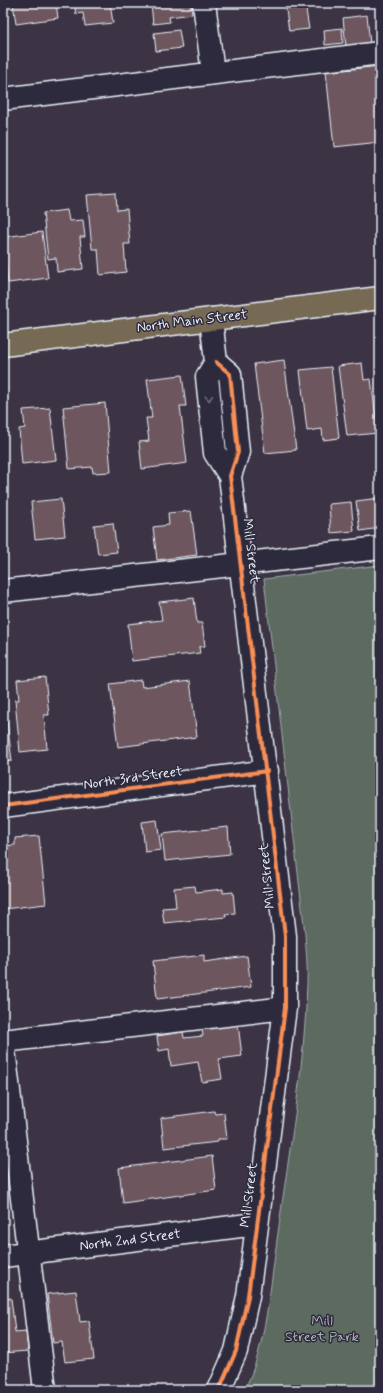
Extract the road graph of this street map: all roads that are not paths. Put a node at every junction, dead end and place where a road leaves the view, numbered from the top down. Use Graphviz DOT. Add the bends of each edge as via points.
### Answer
graph roads {
  1 [pos="204,3"];
  2 [pos="380,52"];
  3 [pos="213,73"];
  4 [pos="3,99"];
  5 [pos="380,298"];
  6 [pos="211,319"];
  7 [pos="3,344"];
  8 [pos="380,548"];
  9 [pos="241,565"];
  10 [pos="3,591"];
  11 [pos="267,772"];
  12 [pos="3,806"];
  13 [pos="285,1008"];
  14 [pos="256,1224"];
  15 [pos="28,1253"];
  16 [pos="3,1256"];
  17 [pos="45,1390"];
  18 [pos="220,1390"];
  1 -- 3 [label="street"];
  2 -- 3 [label="street"];
  3 -- 4 [label="street"];
  5 -- 6 [label="main road, North Main Street"];
  6 -- 7 [label="main road, North Main Street"];
  6 -- 9 [label="street, Mill Street" via="216,362 230,374 238,452 230,476"];
  8 -- 9 [label="street"];
  9 -- 10 [label="street"];
  9 -- 11 [label="street, Mill Street"];
  11 -- 12 [label="street, North 3rd Street"];
  11 -- 13 [label="street, Mill Street" via="285,936"];
  13 -- 14 [label="street, Mill Street"];
  13 -- 15 [label="street" via="3,1041"];
  14 -- 15 [label="street, North 2nd Street"];
  14 -- 18 [label="street, Mill Street" via="248,1296 236,1351"];
  15 -- 16 [label="street, North 2nd Street"];
  15 -- 17 [label="street"];
}
